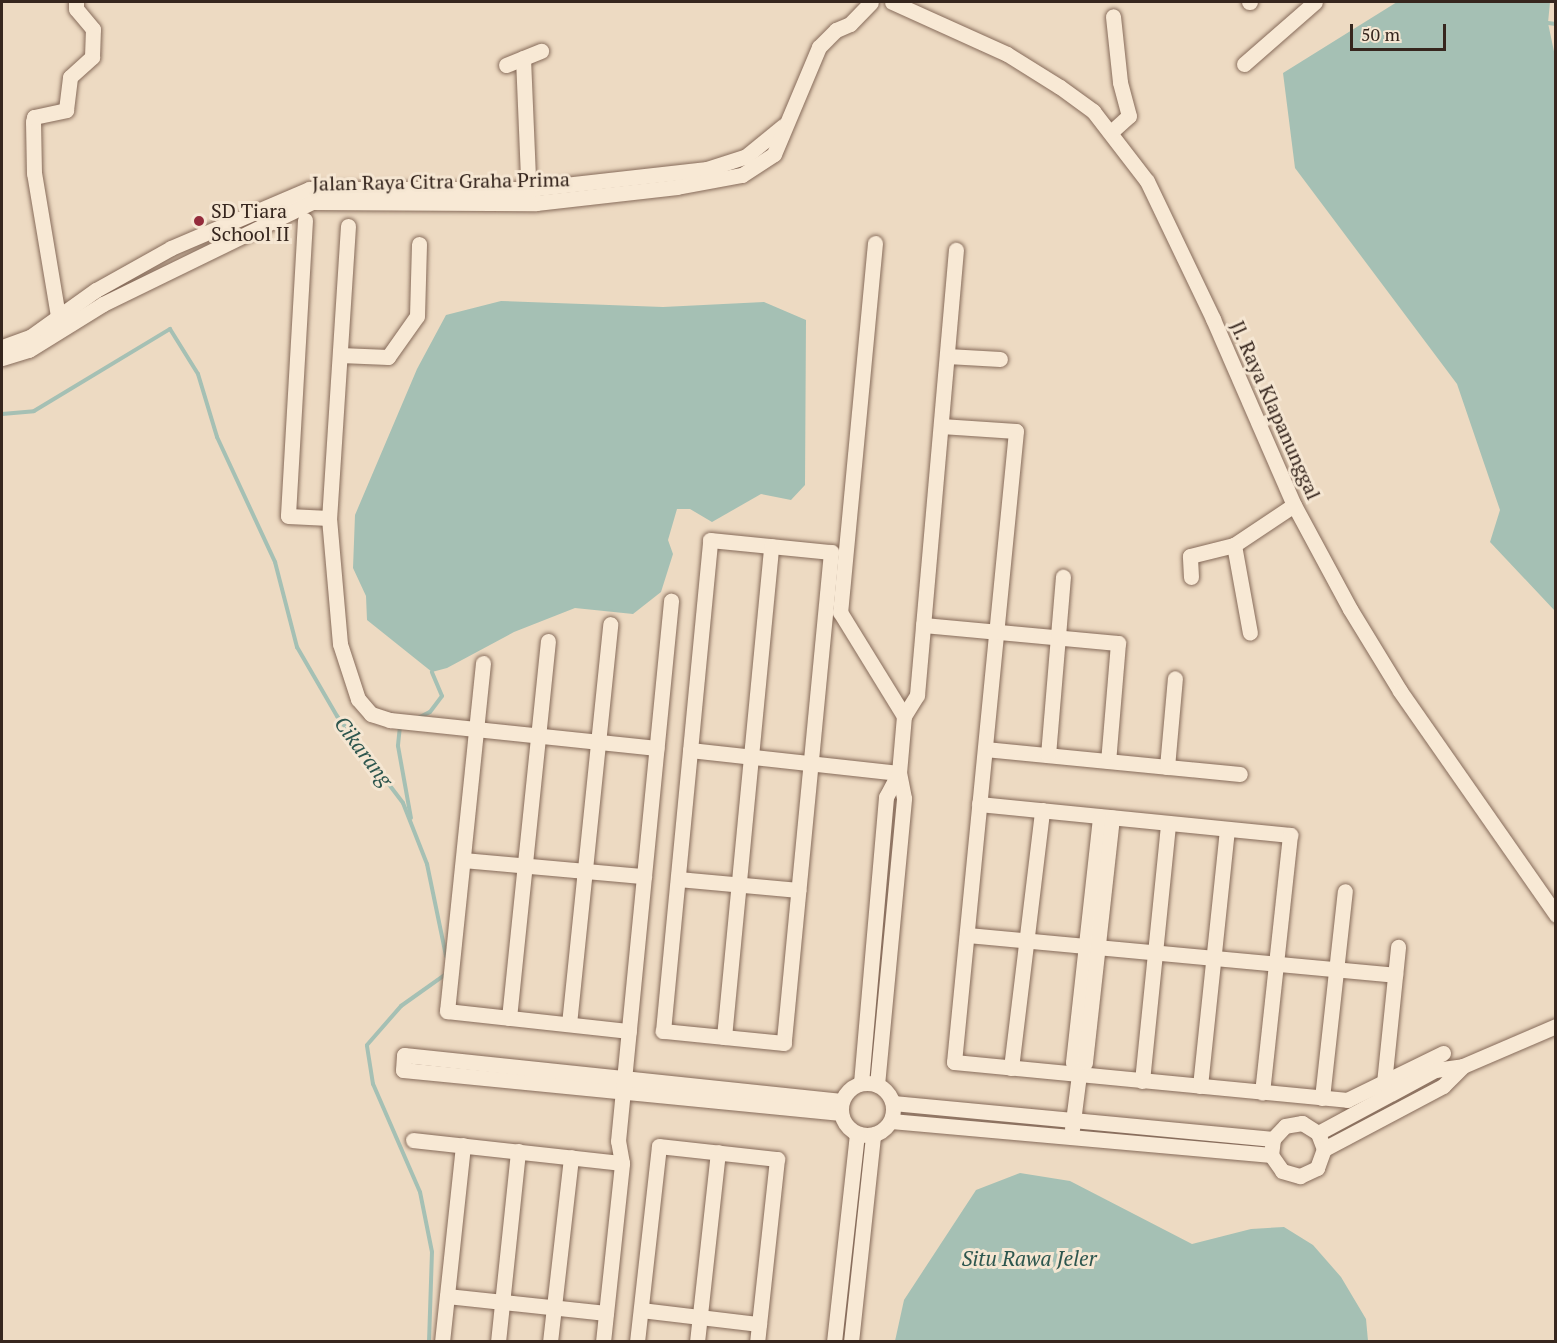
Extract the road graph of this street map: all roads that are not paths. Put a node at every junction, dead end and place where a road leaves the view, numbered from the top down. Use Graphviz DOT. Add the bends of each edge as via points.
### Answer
graph roads {
  1 [pos="76,2"];
  2 [pos="871,2"];
  3 [pos="892,2"];
  4 [pos="1315,2"];
  5 [pos="1113,16"];
  6 [pos="540,51"];
  7 [pos="1244,64"];
  8 [pos="1111,132"];
  9 [pos="525,196"];
  10 [pos="305,220"];
  11 [pos="229,222"];
  12 [pos="348,226"];
  13 [pos="236,236"];
  14 [pos="875,243"];
  15 [pos="418,244"];
  16 [pos="956,250"];
  17 [pos="58,316"];
  18 [pos="2,347"];
  19 [pos="340,355"];
  20 [pos="946,356"];
  21 [pos="2,358"];
  22 [pos="1000,359"];
  23 [pos="941,426"];
  24 [pos="1294,505"];
  25 [pos="329,518"];
  26 [pos="1234,545"];
  27 [pos="771,546"];
  28 [pos="1191,577"];
  29 [pos="1063,578"];
  30 [pos="671,601"];
  31 [pos="610,624"];
  32 [pos="924,625"];
  33 [pos="996,632"];
  34 [pos="1250,633"];
  35 [pos="1058,637"];
  36 [pos="548,640"];
  37 [pos="483,663"];
  38 [pos="1175,678"];
  39 [pos="904,716"];
  40 [pos="476,729"];
  41 [pos="538,735"];
  42 [pos="598,742"];
  43 [pos="657,748"];
  44 [pos="985,749"];
  45 [pos="690,750"];
  46 [pos="1048,755"];
  47 [pos="751,756"];
  48 [pos="1108,761"];
  49 [pos="811,763"];
  50 [pos="1167,767"];
  51 [pos="899,773"];
  52 [pos="1240,774"];
  53 [pos="980,804"];
  54 [pos="1042,810"];
  55 [pos="1106,817"];
  56 [pos="1168,823"];
  57 [pos="1227,829"];
  58 [pos="463,860"];
  59 [pos="524,865"];
  60 [pos="585,871"];
  61 [pos="644,876"];
  62 [pos="678,879"];
  63 [pos="738,885"];
  64 [pos="799,890"];
  65 [pos="1345,891"];
  66 [pos="1556,915"];
  67 [pos="967,934"];
  68 [pos="874,939"];
  69 [pos="1026,940"];
  70 [pos="890,942"];
  71 [pos="1092,946"];
  72 [pos="1398,947"];
  73 [pos="1155,952"];
  74 [pos="1214,958"];
  75 [pos="1276,964"];
  76 [pos="1336,969"];
  77 [pos="1395,975"];
  78 [pos="508,1018"];
  79 [pos="569,1024"];
  80 [pos="1556,1026"];
  81 [pos="629,1031"];
  82 [pos="724,1037"];
  83 [pos="1443,1053"];
  84 [pos="403,1063"];
  85 [pos="1462,1066"];
  86 [pos="1011,1068"];
  87 [pos="1079,1074"];
  88 [pos="1142,1081"];
  89 [pos="861,1083"];
  90 [pos="1384,1083"];
  91 [pos="624,1085"];
  92 [pos="877,1085"];
  93 [pos="1200,1086"];
  94 [pos="1262,1092"];
  95 [pos="1322,1098"];
  96 [pos="893,1103"];
  97 [pos="842,1107"];
  98 [pos="1073,1121"];
  99 [pos="891,1122"];
  100 [pos="1317,1133"];
  101 [pos="857,1134"];
  102 [pos="873,1135"];
  103 [pos="1071,1137"];
  104 [pos="413,1140"];
  105 [pos="463,1145"];
  106 [pos="1272,1147"];
  107 [pos="1324,1149"];
  108 [pos="518,1151"];
  109 [pos="718,1152"];
  110 [pos="571,1157"];
  111 [pos="622,1163"];
  112 [pos="447,1296"];
  113 [pos="502,1302"];
  114 [pos="554,1307"];
  115 [pos="838,1307"];
  116 [pos="854,1308"];
  117 [pos="640,1311"];
  118 [pos="606,1313"];
  119 [pos="699,1317"];
  120 [pos="759,1324"];
  121 [pos="442,1341"];
  122 [pos="498,1341"];
  123 [pos="550,1341"];
  124 [pos="603,1341"];
  125 [pos="637,1341"];
  126 [pos="697,1341"];
  127 [pos="757,1341"];
  128 [pos="834,1341"];
  129 [pos="851,1341"];
  1 -- 17 [label="street" via="76,9 93,29 92,57 70,77 66,110 34,117 33,124 34,173"];
  2 -- 9 [label="street, Jalan Raya Citra Graha Prima" via="819,47 783,126 758,149 729,164"];
  3 -- 8 [label="street, Jl. Raya Klapanunggal" via="1007,54 1093,111"];
  4 -- 7 [label="street"];
  5 -- 8 [label="street" via="1120,82 1129,116"];
  6 -- 9 [label="street" via="515,61"];
  8 -- 24 [label="street, Jl. Raya Klapanunggal" via="1147,181 1214,319"];
  9 -- 11 [label="street, Jalan Raya Citra Graha Prima" via="309,189"];
  9 -- 13 [label="street, Jalan Raya Citra Graha Prima" via="312,202"];
  10 -- 25 [label="street" via="288,516"];
  11 -- 13 [label="street"];
  11 -- 17 [label="street, Jalan Raya Citra Graha Prima" via="171,248"];
  12 -- 19 [label="street"];
  13 -- 21 [label="street, Jalan Raya Citra Graha Prima" via="103,304 29,350"];
  14 -- 39 [label="street" via="840,612"];
  15 -- 19 [label="street" via="417,316 388,357"];
  16 -- 20 [label="street"];
  17 -- 18 [label="street, Jalan Raya Citra Graha Prima" via="30,337"];
  19 -- 25 [label="street"];
  20 -- 22 [label="street"];
  20 -- 23 [label="street"];
  23 -- 32 [label="street"];
  23 -- 33 [label="street" via="1016,431"];
  24 -- 26 [label="street"];
  24 -- 66 [label="street, Jl. Raya Klapanunggal" via="1400,691"];
  25 -- 40 [label="street" via="340,644 358,699 371,714 390,720"];
  26 -- 28 [label="street" via="1190,556"];
  26 -- 34 [label="street"];
  27 -- 45 [label="street" via="710,540"];
  27 -- 47 [label="street"];
  27 -- 49 [label="street" via="831,552"];
  29 -- 35 [label="street"];
  30 -- 43 [label="street"];
  31 -- 42 [label="street"];
  32 -- 33 [label="street"];
  32 -- 39 [label="street" via="917,695"];
  33 -- 35 [label="street"];
  33 -- 44 [label="street"];
  35 -- 46 [label="street"];
  35 -- 48 [label="street" via="1118,643"];
  36 -- 41 [label="street"];
  37 -- 40 [label="street"];
  38 -- 50 [label="street"];
  39 -- 51 [label="street"];
  40 -- 41 [label="street"];
  40 -- 58 [label="street"];
  41 -- 42 [label="street"];
  41 -- 59 [label="street"];
  42 -- 43 [label="street"];
  42 -- 60 [label="street"];
  43 -- 61 [label="street"];
  44 -- 46 [label="street"];
  44 -- 53 [label="street"];
  45 -- 47 [label="street"];
  45 -- 62 [label="street"];
  46 -- 48 [label="street"];
  47 -- 49 [label="street"];
  47 -- 63 [label="street"];
  48 -- 50 [label="street"];
  49 -- 51 [label="street"];
  49 -- 64 [label="street"];
  50 -- 52 [label="street"];
  51 -- 68 [label="street" via="886,797"];
  51 -- 70 [label="street" via="904,798"];
  53 -- 54 [label="street"];
  53 -- 67 [label="street"];
  54 -- 55 [label="street"];
  54 -- 69 [label="street"];
  55 -- 56 [label="street"];
  55 -- 71 [label="street"];
  56 -- 57 [label="street"];
  56 -- 73 [label="street"];
  57 -- 74 [label="street"];
  57 -- 75 [label="street" via="1290,835"];
  58 -- 59 [label="street"];
  58 -- 78 [label="street" via="447,1011"];
  59 -- 60 [label="street"];
  59 -- 78 [label="street"];
  60 -- 61 [label="street"];
  60 -- 79 [label="street"];
  61 -- 81 [label="street"];
  62 -- 63 [label="street"];
  62 -- 82 [label="street" via="663,1031"];
  63 -- 64 [label="street"];
  63 -- 82 [label="street"];
  64 -- 82 [label="street" via="784,1042"];
  65 -- 76 [label="street"];
  67 -- 69 [label="street"];
  67 -- 86 [label="street" via="954,1062"];
  68 -- 70 [label="street"];
  68 -- 89 [label="street"];
  69 -- 71 [label="street"];
  69 -- 86 [label="street"];
  70 -- 92 [label="street"];
  71 -- 73 [label="street"];
  71 -- 87 [label="street" via="1085,1062"];
  72 -- 77 [label="street"];
  73 -- 74 [label="street"];
  73 -- 88 [label="street"];
  74 -- 75 [label="street"];
  74 -- 93 [label="street"];
  75 -- 76 [label="street"];
  75 -- 94 [label="street"];
  76 -- 77 [label="street"];
  76 -- 95 [label="street"];
  77 -- 90 [label="street"];
  78 -- 79 [label="street"];
  79 -- 81 [label="street"];
  80 -- 85 [label="street"];
  81 -- 91 [label="street"];
  83 -- 90 [label="street"];
  84 -- 91 [label="street"];
  85 -- 100 [label="street" via="1436,1070"];
  85 -- 107 [label="street" via="1443,1086"];
  86 -- 87 [label="street"];
  87 -- 88 [label="street"];
  87 -- 98 [label="street"];
  88 -- 93 [label="street"];
  89 -- 92 [label="street"];
  89 -- 97 [label="street" via="850,1090"];
  90 -- 95 [label="street" via="1347,1100"];
  91 -- 97 [label="street"];
  91 -- 111 [label="street" via="618,1141"];
  92 -- 96 [label="street"];
  93 -- 94 [label="street"];
  94 -- 95 [label="street"];
  96 -- 98 [label="street"];
  96 -- 99 [label="street"];
  97 -- 101 [label="street" via="846,1125"];
  98 -- 103 [label="street"];
  98 -- 106 [label="street"];
  99 -- 102 [label="street"];
  99 -- 103 [label="street"];
  100 -- 106 [label="street" via="1302,1124 1285,1126"];
  100 -- 107 [label="street"];
  101 -- 102 [label="street"];
  101 -- 115 [label="street"];
  102 -- 116 [label="street"];
  103 -- 106 [label="street"];
  104 -- 105 [label="street"];
  105 -- 108 [label="street"];
  105 -- 112 [label="street"];
  106 -- 107 [label="street" via="1282,1171 1300,1176 1317,1167"];
  108 -- 110 [label="street"];
  108 -- 113 [label="street"];
  109 -- 117 [label="street" via="659,1146"];
  109 -- 119 [label="street"];
  109 -- 120 [label="street" via="777,1159"];
  110 -- 111 [label="street"];
  110 -- 114 [label="street"];
  111 -- 118 [label="street"];
  112 -- 113 [label="street"];
  112 -- 121 [label="street"];
  113 -- 114 [label="street"];
  113 -- 122 [label="street"];
  114 -- 118 [label="street"];
  114 -- 123 [label="street"];
  115 -- 116 [label="street"];
  115 -- 128 [label="street"];
  116 -- 129 [label="street"];
  117 -- 119 [label="street"];
  117 -- 125 [label="street"];
  118 -- 124 [label="street"];
  119 -- 120 [label="street"];
  119 -- 126 [label="street"];
  120 -- 127 [label="street"];
}
